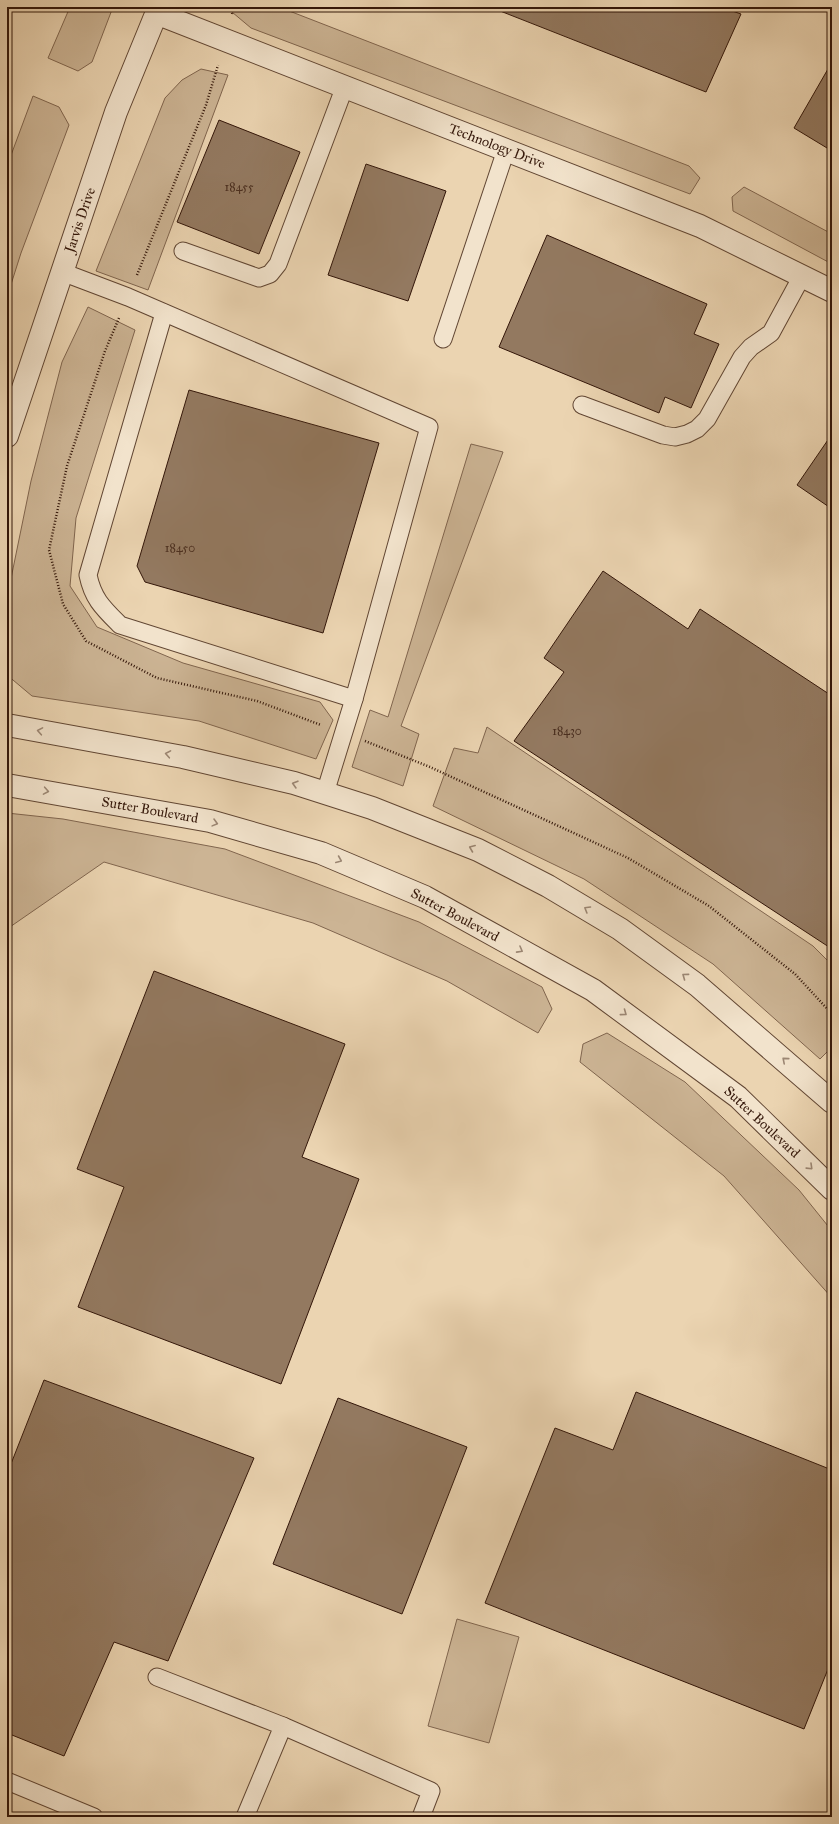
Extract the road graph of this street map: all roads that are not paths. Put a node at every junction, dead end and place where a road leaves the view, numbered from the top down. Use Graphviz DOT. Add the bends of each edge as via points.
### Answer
graph roads {
  1 [pos="157,10"];
  2 [pos="345,86"];
  3 [pos="506,150"];
  4 [pos="183,252"];
  5 [pos="62,272"];
  6 [pos="802,276"];
  7 [pos="832,291"];
  8 [pos="164,313"];
  9 [pos="443,339"];
  10 [pos="582,405"];
  11 [pos="7,436"];
  12 [pos="354,699"];
  13 [pos="7,726"];
  14 [pos="7,785"];
  15 [pos="325,793"];
  16 [pos="832,1102"];
  17 [pos="832,1189"];
  18 [pos="157,1676"];
  19 [pos="283,1726"];
  20 [pos="7,1781"];
  21 [pos="94,1817"];
  22 [pos="245,1817"];
  23 [pos="421,1817"];
  1 -- 2 [label="street, Technology Drive"];
  1 -- 5 [label="street, Jarvis Drive" via="116,112"];
  2 -- 3 [label="street, Technology Drive"];
  2 -- 4 [label="lane" via="278,264 270,274 259,278"];
  3 -- 6 [label="street, Technology Drive" via="700,226"];
  3 -- 9 [label="lane"];
  5 -- 8 [label="lane"];
  5 -- 11 [label="street, Jarvis Drive"];
  6 -- 7 [label="street, Technology Drive"];
  6 -- 10 [label="lane" via="771,333 742,357 707,419 697,429 675,437 663,435"];
  8 -- 12 [label="lane" via="429,427"];
  8 -- 12 [label="lane" via="88,575 92,592 102,607 120,625"];
  12 -- 15 [label="lane"];
  15 -- 13 [label="street, one-way" via="294,783 183,757"];
  14 -- 17 [label="street, Sutter Boulevard, one-way" via="210,821 321,853 425,897 593,990 738,1097"];
  16 -- 15 [label="street, one-way" via="697,985 620,929 548,886 478,850 407,821"];
  18 -- 19 [label="lane"];
  19 -- 22 [label="lane"];
  19 -- 23 [label="lane" via="431,1791"];
  20 -- 21 [label="lane"];
}
